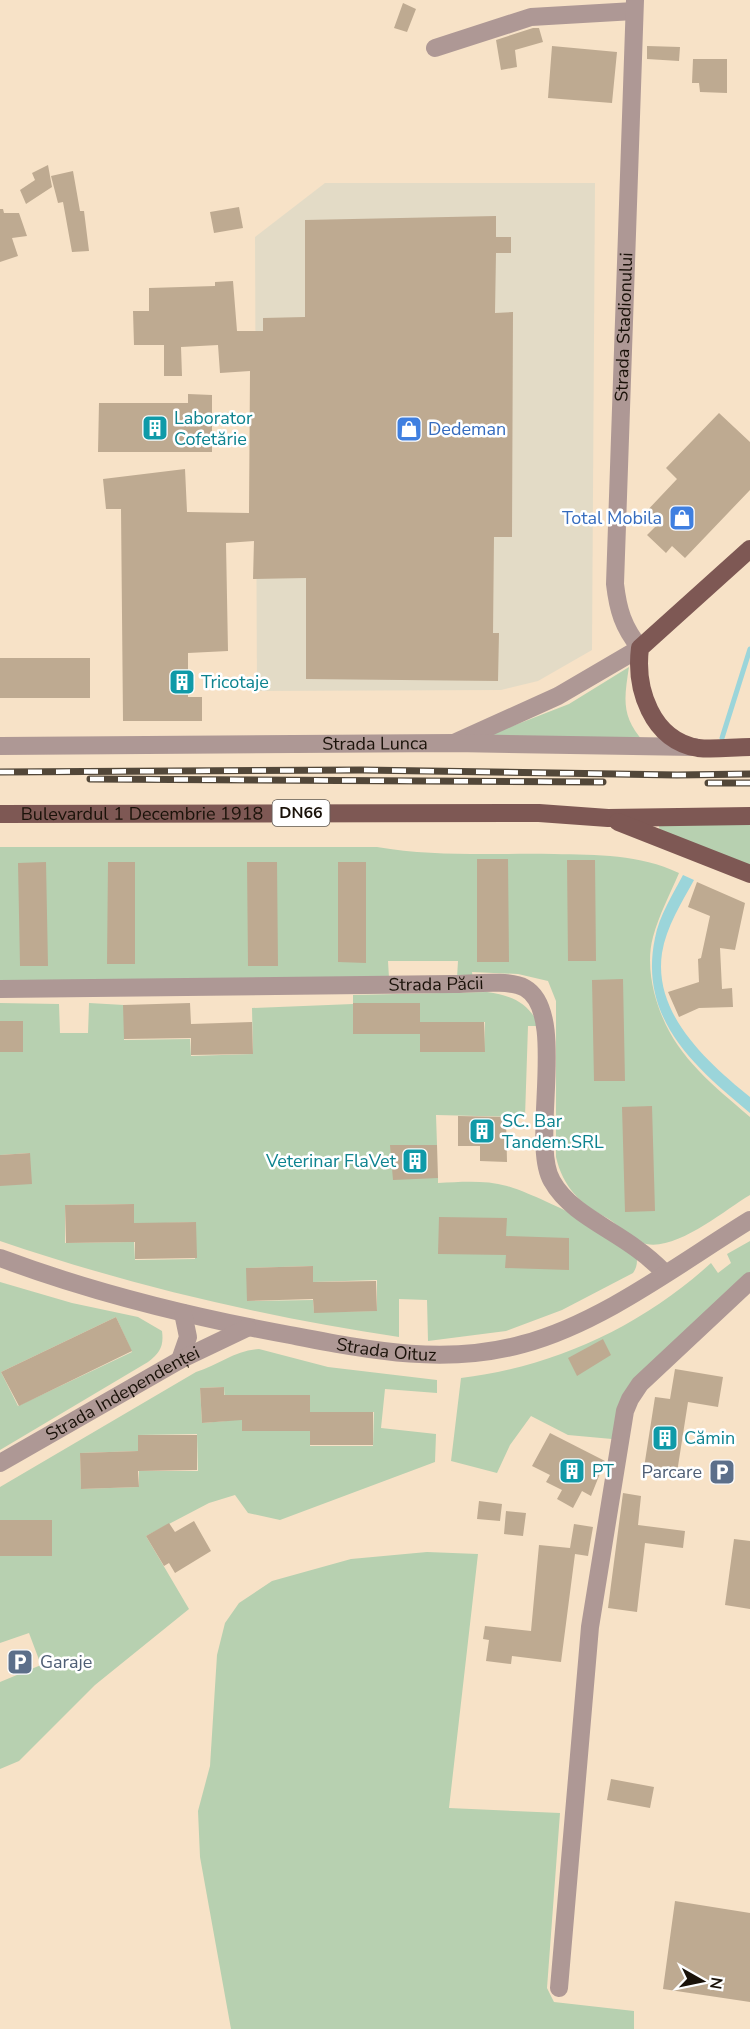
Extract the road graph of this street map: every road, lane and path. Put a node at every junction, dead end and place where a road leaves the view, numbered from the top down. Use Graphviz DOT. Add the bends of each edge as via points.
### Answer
graph roads {
  1 [pos="634,6"];
  2 [pos="435,48"];
  3 [pos="750,549"];
  4 [pos="640,648"];
  5 [pos="454,743"];
  6 [pos="0,746"];
  7 [pos="697,747"];
  8 [pos="750,747"];
  9 [pos="0,814"];
  10 [pos="750,816"];
  11 [pos="608,818"];
  12 [pos="750,874"];
  13 [pos="0,989"];
  14 [pos="750,1221"];
  15 [pos="0,1258"];
  16 [pos="665,1272"];
  17 [pos="750,1281"];
  18 [pos="183,1313"];
  19 [pos="247,1328"];
  20 [pos="180,1360"];
  21 [pos="0,1464"];
  22 [pos="559,1988"];
  1 -- 2 [label="street" via="531,17"];
  1 -- 4 [label="street, Strada Stadionului" via="615,584 618,612"];
  3 -- 4 [label="main road"];
  4 -- 5 [label="street" via="558,696"];
  4 -- 7 [label="main road" via="639,682 648,708 668,732"];
  5 -- 6 [label="street, Strada Lunca"];
  5 -- 7 [label="street, Strada Lunca"];
  7 -- 8 [label="main road, Strada Lunca"];
  9 -- 11 [label="main road, Bulevardul 1 Decembrie 1918 / DN66" via="540,813"];
  10 -- 11 [label="main road, Bulevardul 1 Decembrie 1918 / DN66"];
  11 -- 12 [label="main road, Bulevardul 1 Decembrie 1918 / DN66"];
  13 -- 16 [label="street, Strada Păcii" via="483,984 524,987 537,999 545,1026 546,1155 551,1181 573,1204"];
  14 -- 16 [label="street, Strada Oituz"];
  15 -- 18 [label="street, Strada Oituz"];
  16 -- 19 [label="street, Strada Oituz" via="586,1320 525,1344 488,1353 413,1354"];
  17 -- 22 [label="street" via="640,1384 625,1412 590,1627"];
  18 -- 19 [label="street, Strada Oituz"];
  18 -- 20 [label="street" via="188,1337"];
  19 -- 20 [label="street, Strada Independenței"];
  20 -- 21 [label="street, Strada Independenței"];
}
